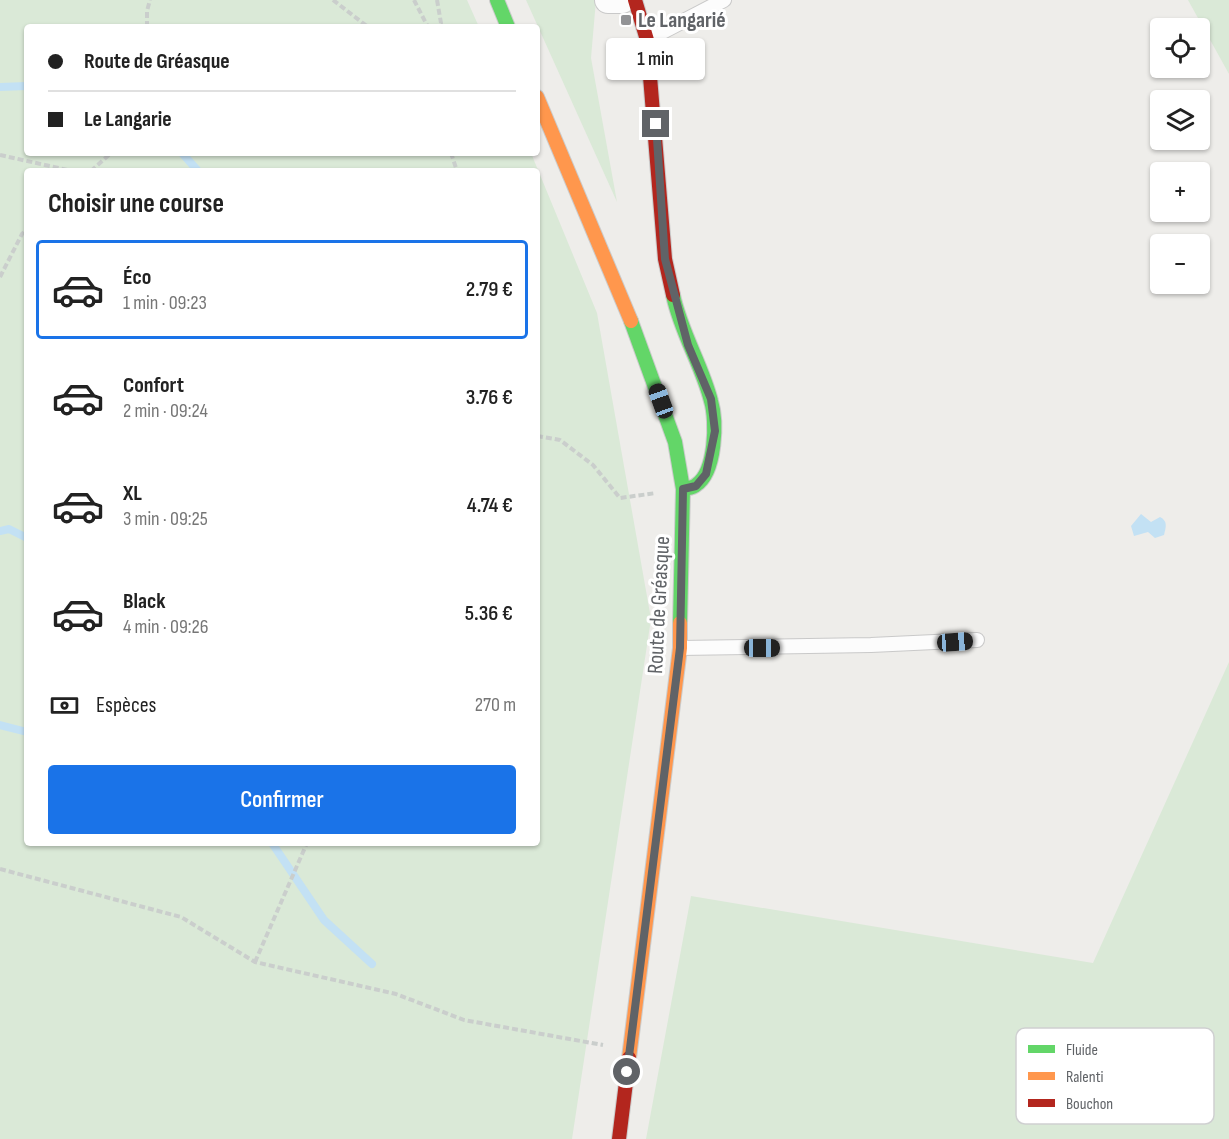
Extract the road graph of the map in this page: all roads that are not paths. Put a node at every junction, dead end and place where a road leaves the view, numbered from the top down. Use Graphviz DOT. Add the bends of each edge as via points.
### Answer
graph roads {
  1 [pos="497,0"];
  2 [pos="608,0"];
  3 [pos="622,0"];
  4 [pos="635,0"];
  5 [pos="724,0"];
  6 [pos="507,24"];
  7 [pos="647,40"];
  8 [pos="540,104"];
  9 [pos="683,489"];
  10 [pos="977,640"];
  11 [pos="680,648"];
  12 [pos="619,1139"];
  1 -- 6 [label="street"];
  2 -- 3 [label="street"];
  4 -- 7 [label="street"];
  5 -- 7 [label="lane"];
  7 -- 9 [label="street" via="665,259 688,345 711,399 715,431 706,474 696,486"];
  8 -- 9 [label="street, Route de Gréasque" via="639,340 675,442"];
  9 -- 11 [label="street, Route de Gréasque"];
  10 -- 11 [label="lane"];
  11 -- 12 [label="street, Route de Gréasque"];
}
